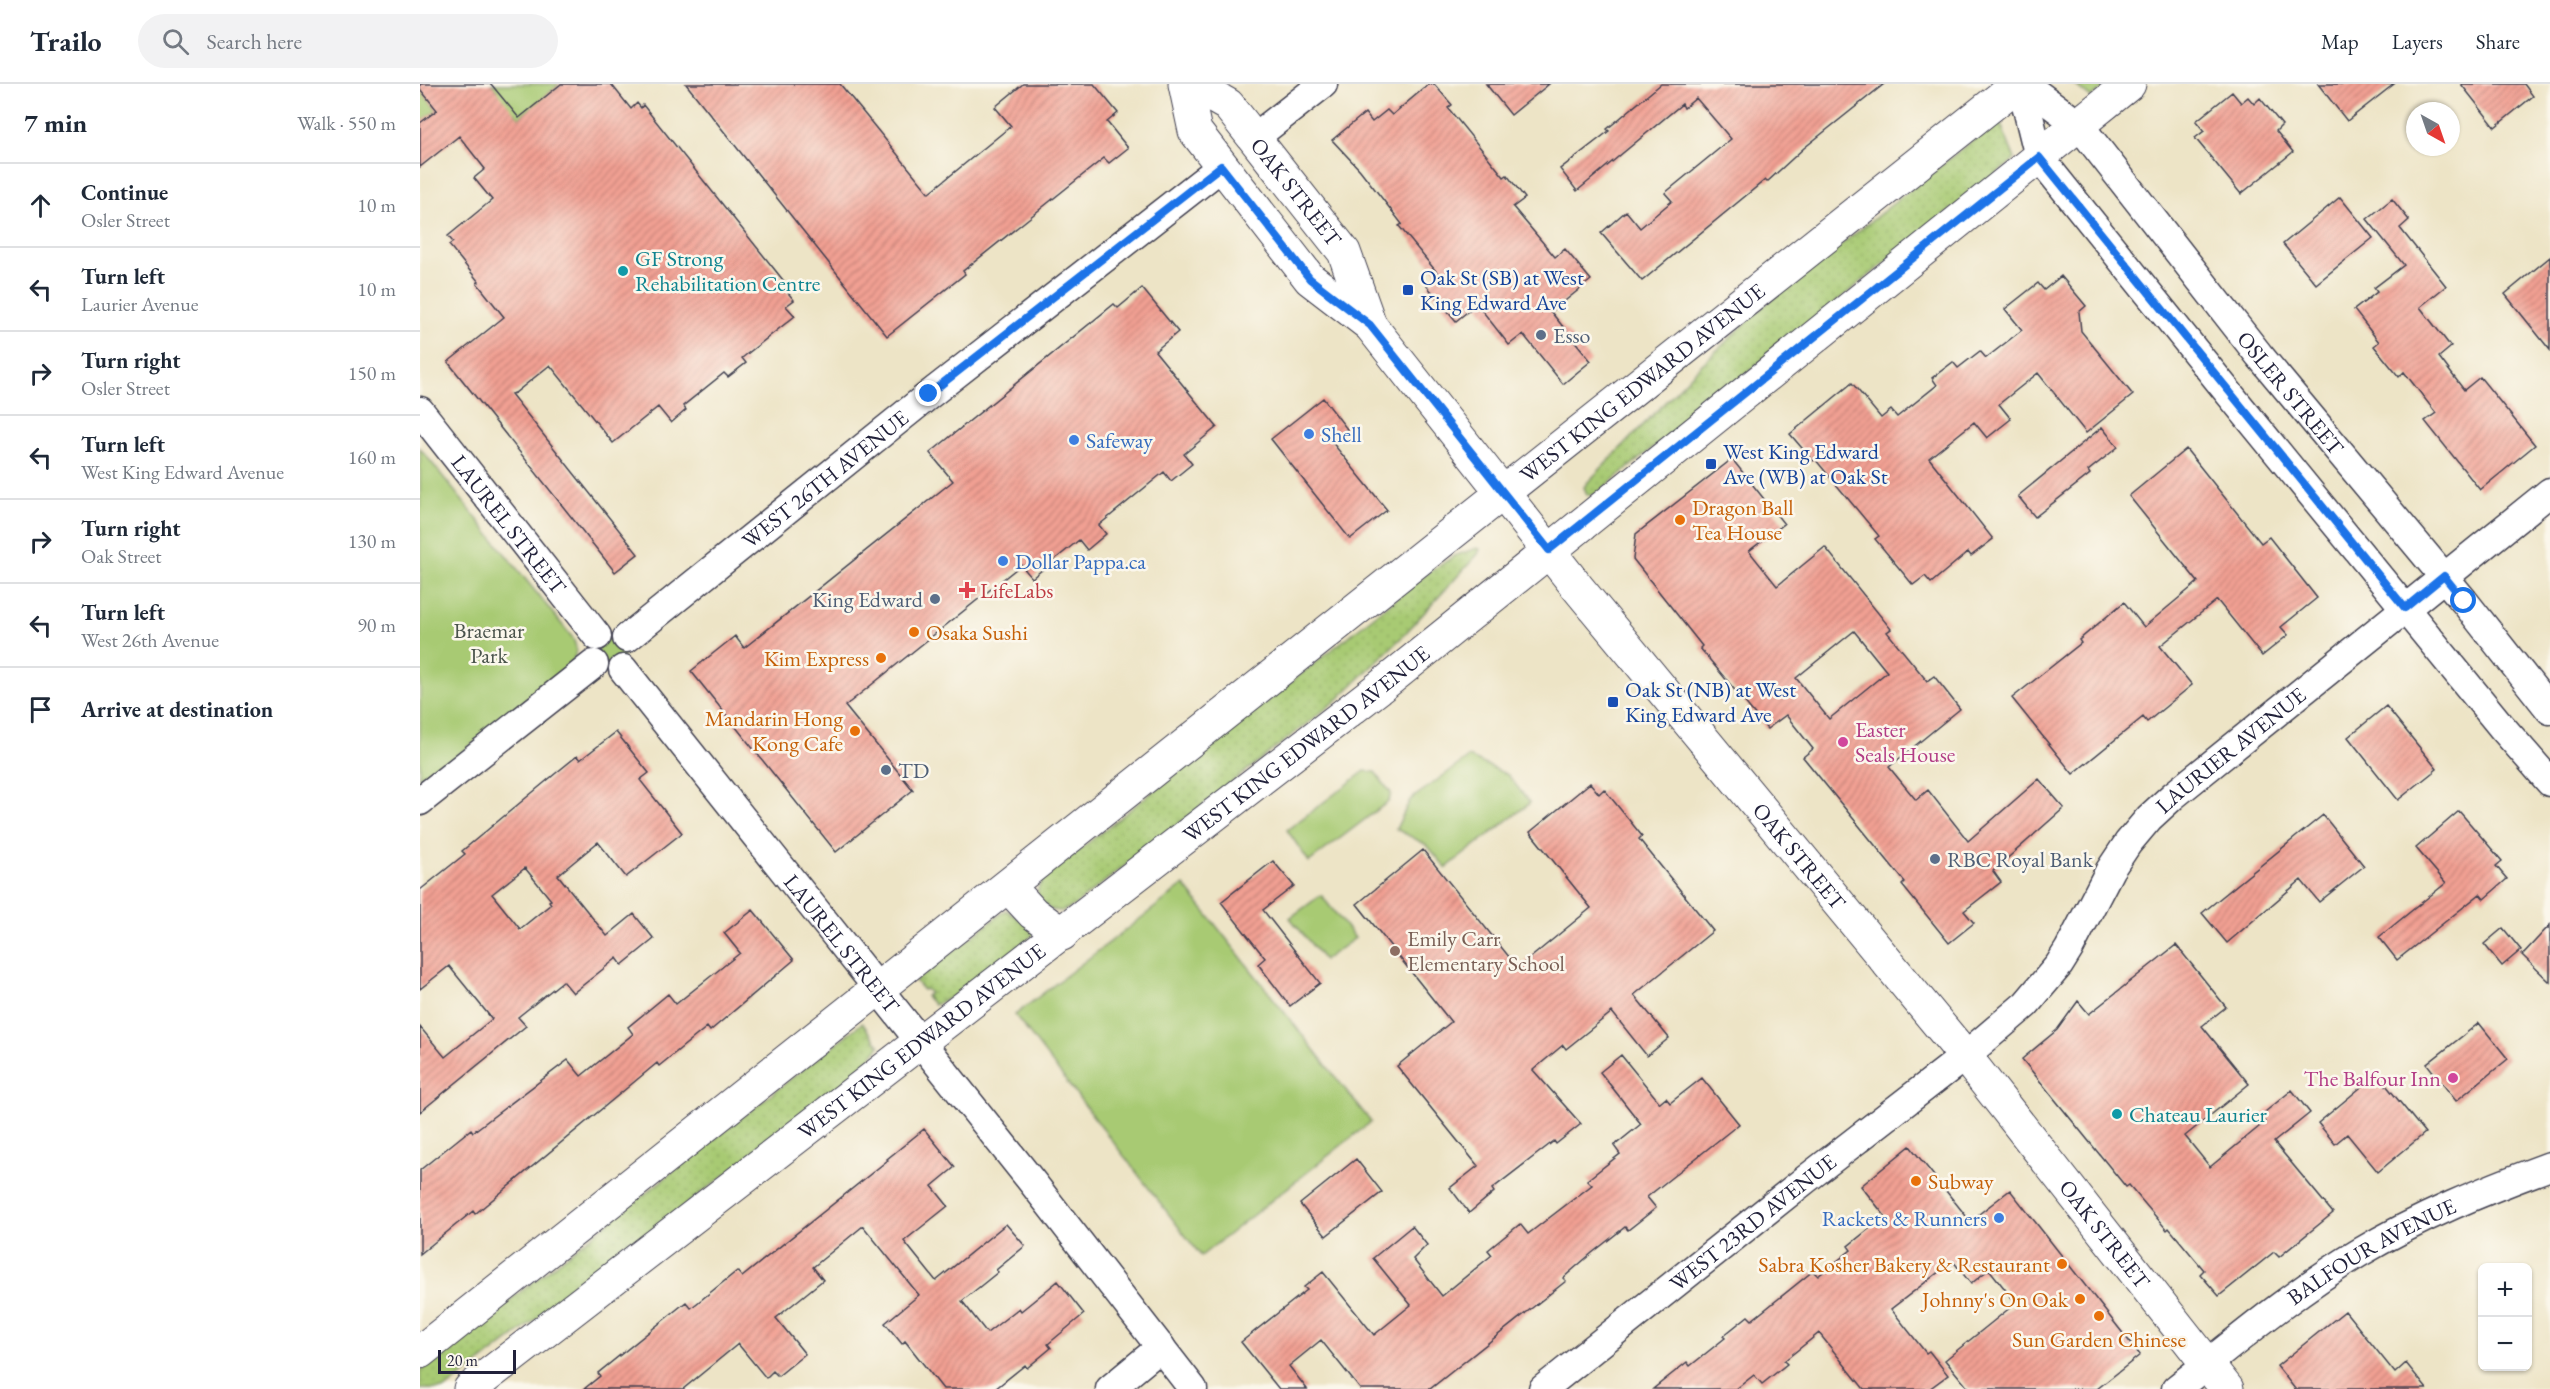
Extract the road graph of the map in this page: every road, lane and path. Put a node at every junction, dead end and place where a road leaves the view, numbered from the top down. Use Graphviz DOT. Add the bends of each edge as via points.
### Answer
graph roads {
  1 [pos="1185,84"];
  2 [pos="1191,84"];
  3 [pos="1323,84"];
  4 [pos="2021,84"];
  5 [pos="2130,84"];
  6 [pos="2079,125"];
  7 [pos="1254,138"];
  8 [pos="2039,157"];
  9 [pos="1221,166"];
  10 [pos="1370,325"];
  11 [pos="420,411"];
  12 [pos="1502,492"];
  13 [pos="2550,492"];
  14 [pos="1549,550"];
  15 [pos="2444,576"];
  16 [pos="2405,608"];
  17 [pos="627,638"];
  18 [pos="595,650"];
  19 [pos="623,669"];
  20 [pos="2550,710"];
  21 [pos="2550,782"];
  22 [pos="420,801"];
  23 [pos="1008,886"];
  24 [pos="1062,934"];
  25 [pos="878,990"];
  26 [pos="919,1041"];
  27 [pos="1965,1056"];
  28 [pos="2550,1166"];
  29 [pos="1161,1347"];
  30 [pos="420,1352"];
  31 [pos="2217,1376"];
  32 [pos="470,1389"];
  33 [pos="1110,1389"];
  34 [pos="1193,1389"];
  35 [pos="1544,1389"];
  36 [pos="2176,1389"];
  1 -- 9 [label="main road, OAK STREET" via="1195,131"];
  2 -- 7 [label="main road, OAK STREET" via="1227,105"];
  3 -- 7 [label="street"];
  4 -- 6 [label="street, OSLER STREET"];
  4 -- 8 [label="street"];
  4 -- 12 [label="main road, WEST KING EDWARD AVENUE"];
  5 -- 6 [label="main road, WEST KING EDWARD AVENUE"];
  6 -- 8 [label="main road, WEST KING EDWARD AVENUE"];
  6 -- 15 [label="street, OSLER STREET" via="2259,355"];
  7 -- 10 [label="main road, OAK STREET" via="1344,252"];
  8 -- 14 [label="main road, WEST KING EDWARD AVENUE"];
  8 -- 16 [label="street"];
  9 -- 10 [label="main road, OAK STREET" via="1310,279"];
  9 -- 17 [label="street, WEST 26TH AVENUE" via="929,394"];
  10 -- 12 [label="main road, OAK STREET"];
  11 -- 18 [label="street, LAUREL STREET"];
  12 -- 14 [label="main road, OAK STREET"];
  12 -- 23 [label="main road, WEST KING EDWARD AVENUE"];
  13 -- 15 [label="street, LAURIER AVENUE"];
  14 -- 24 [label="main road, WEST KING EDWARD AVENUE"];
  14 -- 27 [label="main road, OAK STREET"];
  15 -- 16 [label="street, LAURIER AVENUE"];
  15 -- 20 [label="street, OSLER STREET"];
  16 -- 21 [label="street"];
  16 -- 27 [label="street, LAURIER AVENUE" via="2149,818 2110,870 2059,965 2026,1004"];
  17 -- 18 [label="street" via="612,631"];
  17 -- 19 [label="street" via="632,654"];
  18 -- 19 [label="street" via="607,673"];
  18 -- 22 [label="street"];
  19 -- 25 [label="street, LAUREL STREET"];
  23 -- 24 [label="main road" via="1033,913"];
  23 -- 25 [label="main road, WEST KING EDWARD AVENUE"];
  24 -- 26 [label="main road, WEST KING EDWARD AVENUE"];
  25 -- 26 [label="street, LAUREL STREET"];
  25 -- 30 [label="main road, WEST KING EDWARD AVENUE"];
  26 -- 29 [label="street, LAUREL STREET"];
  26 -- 32 [label="main road, WEST KING EDWARD AVENUE"];
  27 -- 31 [label="main road, OAK STREET"];
  27 -- 35 [label="street, WEST 23RD AVENUE"];
  28 -- 31 [label="street, BALFOUR AVENUE" via="2494,1186 2360,1252 2300,1293"];
  29 -- 33 [label="street"];
  29 -- 34 [label="street, LAUREL STREET"];
  31 -- 36 [label="street, BALFOUR AVENUE"];
}
